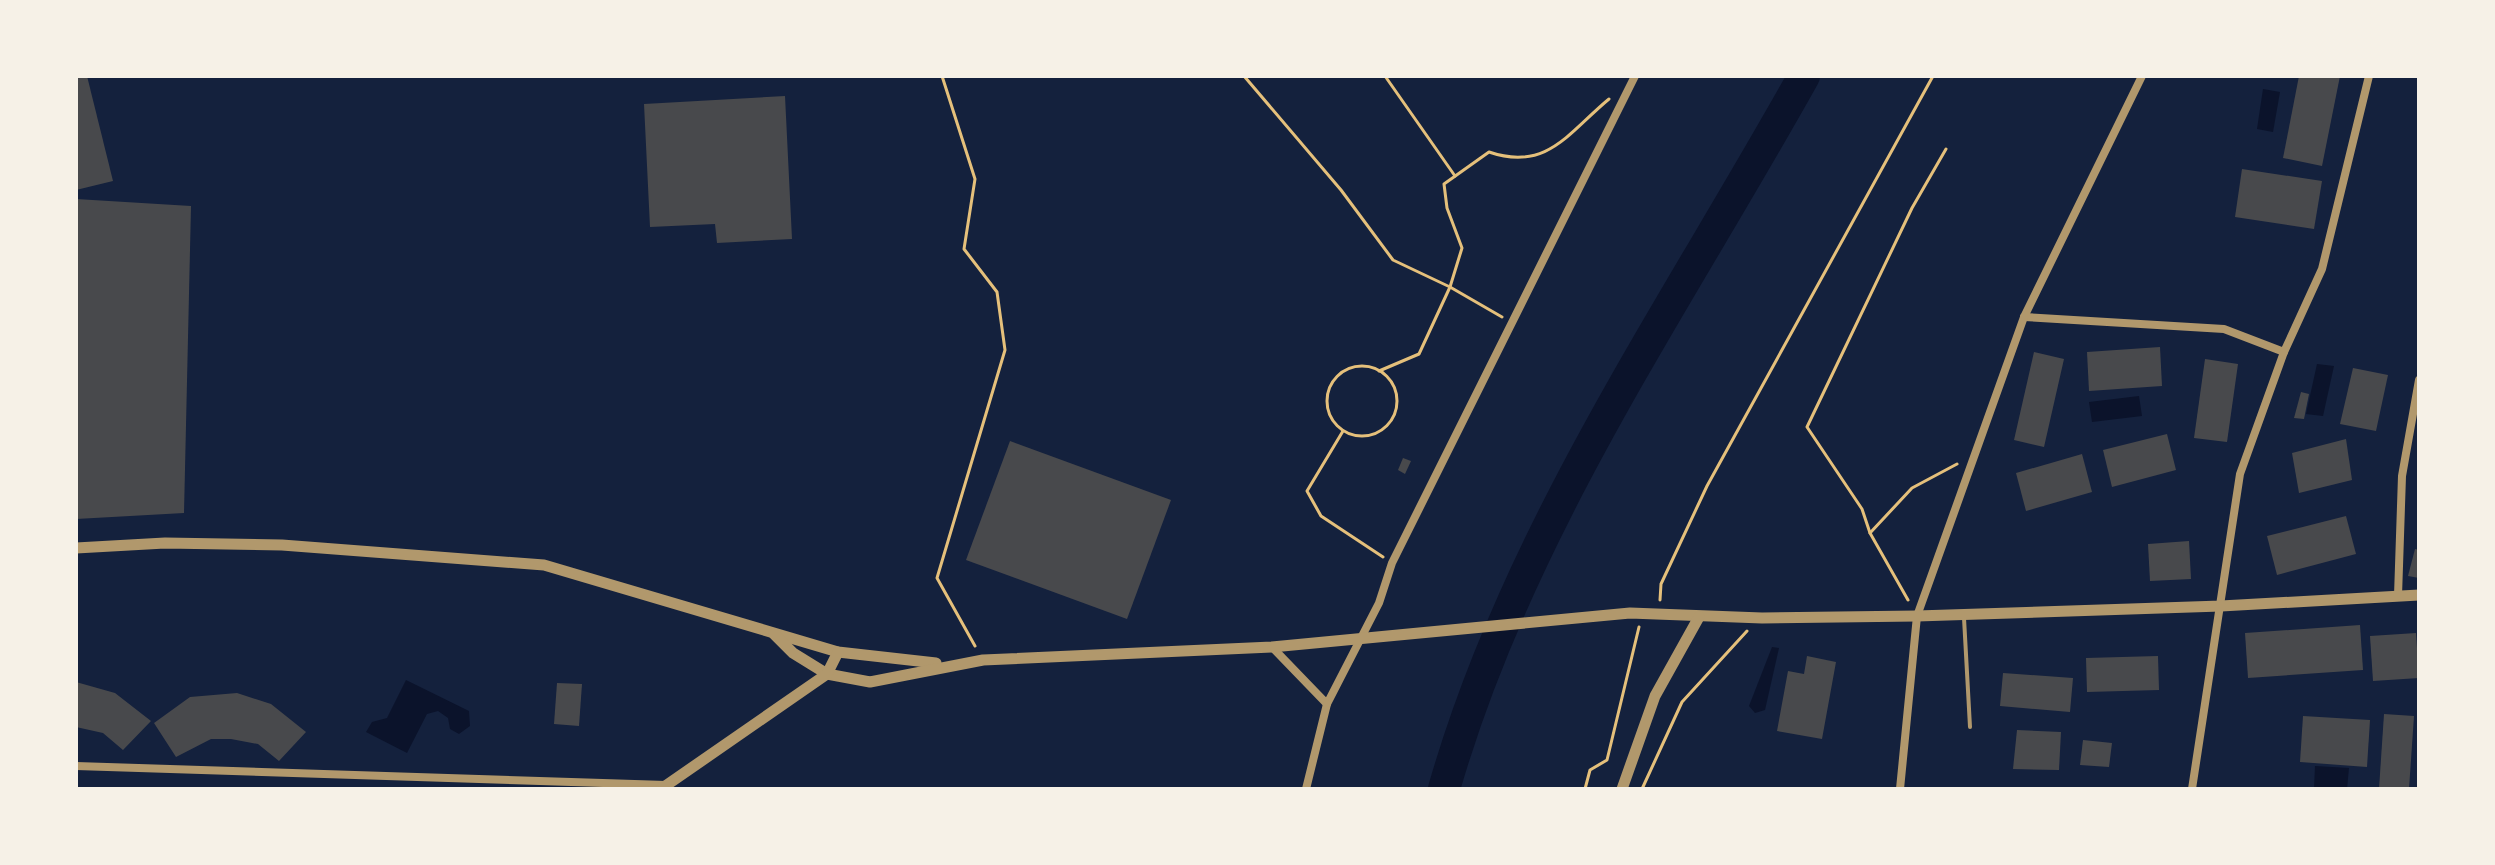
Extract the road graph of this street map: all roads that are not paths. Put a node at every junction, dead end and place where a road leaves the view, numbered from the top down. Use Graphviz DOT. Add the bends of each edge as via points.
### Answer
graph roads {
  1 [pos="2142,76"];
  2 [pos="2369,76"];
  3 [pos="1634,77"];
  4 [pos="2024,317"];
  5 [pos="2284,352"];
  6 [pos="2419,380"];
  7 [pos="76,548"];
  8 [pos="2419,595"];
  9 [pos="2398,596"];
  10 [pos="2221,606"];
  11 [pos="1963,614"];
  12 [pos="1917,616"];
  13 [pos="1699,617"];
  14 [pos="774,634"];
  15 [pos="1362,636"];
  16 [pos="1272,647"];
  17 [pos="838,652"];
  18 [pos="944,664"];
  19 [pos="827,674"];
  20 [pos="1327,704"];
  21 [pos="1970,727"];
  22 [pos="76,766"];
  23 [pos="663,787"];
  24 [pos="1306,789"];
  25 [pos="1622,789"];
  26 [pos="1900,789"];
  27 [pos="2192,789"];
  1 -- 4 [label="street"];
  2 -- 5 [label="street" via="2322,269"];
  3 -- 15 [label="street" via="1509,322"];
  4 -- 5 [label="street" via="2224,329"];
  4 -- 12 [label="street"];
  5 -- 10 [label="street" via="2240,474"];
  6 -- 9 [label="street" via="2402,476"];
  7 -- 14 [label="street" via="282,545 544,565"];
  8 -- 9 [label="street"];
  9 -- 10 [label="street"];
  10 -- 11 [label="street"];
  10 -- 27 [label="street"];
  11 -- 12 [label="street"];
  11 -- 21 [label="lane"];
  12 -- 13 [label="street"];
  12 -- 26 [label="street"];
  13 -- 15 [label="street" via="1635,613"];
  13 -- 25 [label="street" via="1655,696"];
  14 -- 17 [label="street"];
  14 -- 19 [label="street"];
  15 -- 16 [label="street"];
  15 -- 20 [label="street"];
  16 -- 18 [label="street"];
  16 -- 20 [label="street"];
  17 -- 18 [label="street"];
  17 -- 19 [label="street"];
  18 -- 19 [label="street" via="870,682"];
  19 -- 23 [label="street"];
  20 -- 24 [label="street"];
  22 -- 23 [label="street"];
}
